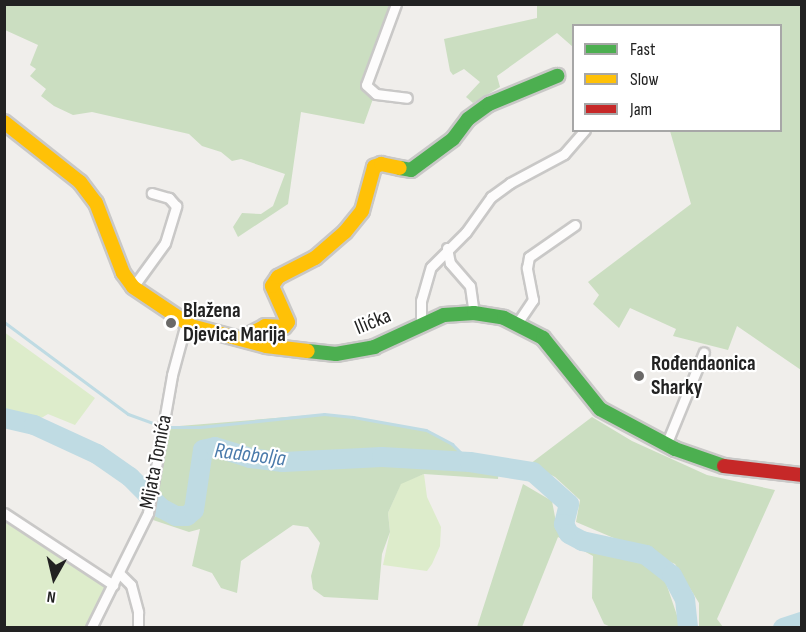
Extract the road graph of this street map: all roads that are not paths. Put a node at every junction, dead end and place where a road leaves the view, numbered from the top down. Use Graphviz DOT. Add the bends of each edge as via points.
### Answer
graph roads {
  1 [pos="396,4"];
  2 [pos="557,76"];
  3 [pos="407,98"];
  4 [pos="4,122"];
  5 [pos="583,132"];
  6 [pos="152,193"];
  7 [pos="575,225"];
  8 [pos="447,248"];
  9 [pos="133,287"];
  10 [pos="474,313"];
  11 [pos="518,322"];
  12 [pos="186,323"];
  13 [pos="421,324"];
  14 [pos="241,339"];
  15 [pos="704,352"];
  16 [pos="666,445"];
  17 [pos="801,475"];
  18 [pos="4,513"];
  19 [pos="119,573"];
  20 [pos="112,585"];
  21 [pos="91,627"];
  22 [pos="138,627"];
  1 -- 3 [label="street" via="366,85 376,94"];
  2 -- 14 [label="street" via="489,104 411,170 381,164 374,167 362,211 345,232 315,258 278,277 272,286 288,322 284,327 265,326"];
  4 -- 9 [label="street, Ilićka" via="80,182 96,203 123,273"];
  5 -- 8 [label="street" via="564,154 491,197 466,232"];
  6 -- 9 [label="street" via="169,198 176,206 165,243"];
  7 -- 11 [label="street" via="530,257 527,268 533,300"];
  8 -- 10 [label="street" via="450,263 470,286"];
  8 -- 13 [label="street" via="431,267 421,301"];
  9 -- 12 [label="street, Ilićka"];
  10 -- 11 [label="street, Ilićka"];
  10 -- 13 [label="street, Ilićka" via="444,315"];
  11 -- 16 [label="street, Ilićka" via="543,338 600,409"];
  12 -- 14 [label="street, Ilićka"];
  12 -- 19 [label="street, Mijata Tomića" via="148,513"];
  13 -- 14 [label="street, Ilićka" via="351,353 319,354"];
  15 -- 16 [label="street"];
  16 -- 17 [label="street, Ilićka" via="731,468"];
  18 -- 20 [label="street"];
  19 -- 20 [label="street, Mijata Tomića"];
  19 -- 22 [label="street" via="130,585"];
  20 -- 21 [label="street, Mijata Tomića"];
}
